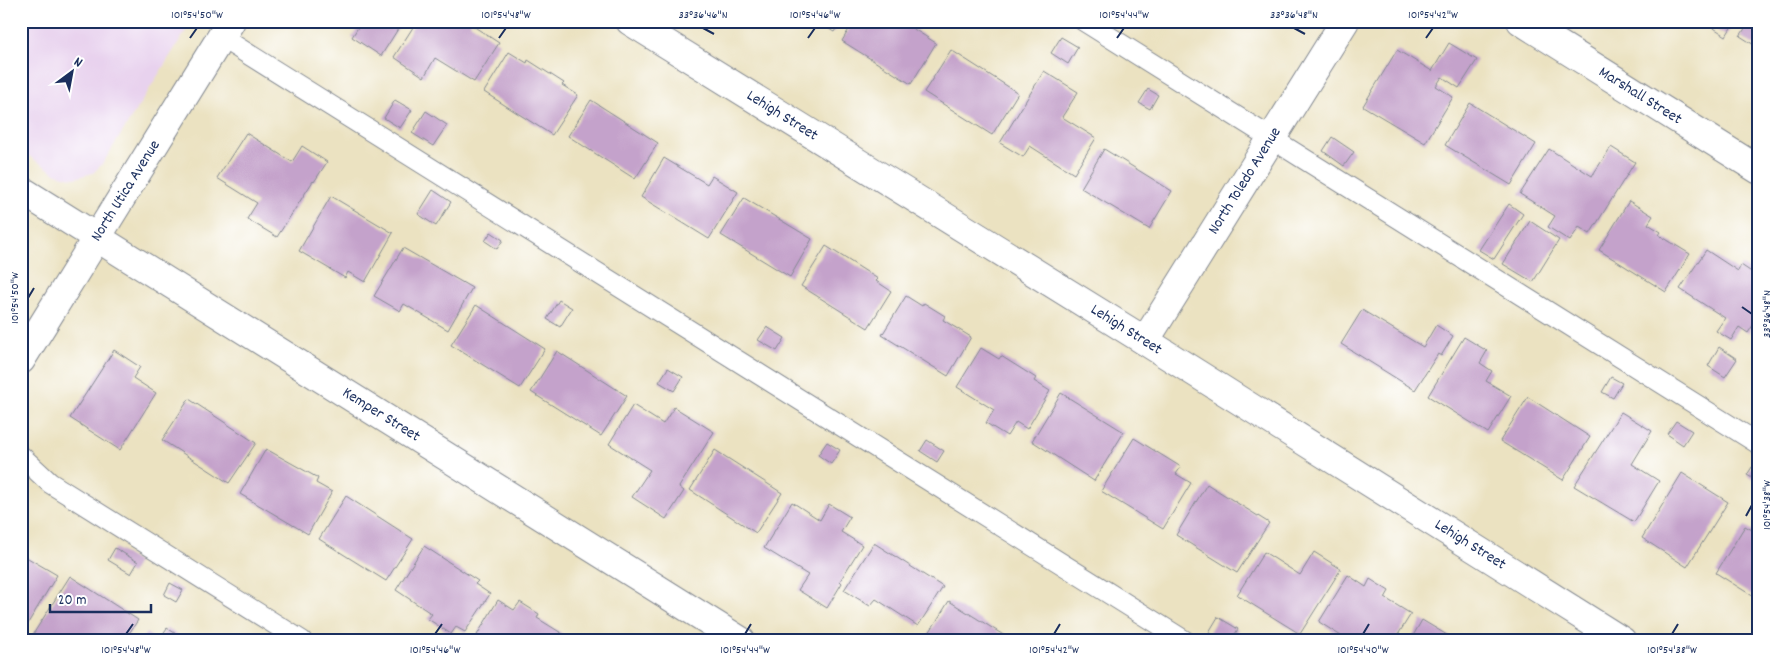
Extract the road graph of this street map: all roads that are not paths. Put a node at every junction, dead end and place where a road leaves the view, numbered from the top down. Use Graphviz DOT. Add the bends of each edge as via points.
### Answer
graph roads {
  1 [pos="630,21"];
  2 [pos="1084,21"];
  3 [pos="1345,21"];
  4 [pos="1521,21"];
  5 [pos="226,29"];
  6 [pos="1272,139"];
  7 [pos="1759,170"];
  8 [pos="21,190"];
  9 [pos="97,237"];
  10 [pos="1145,341"];
  11 [pos="21,360"];
  12 [pos="1759,444"];
  13 [pos="21,456"];
  14 [pos="302,641"];
  15 [pos="740,641"];
  16 [pos="1185,641"];
  17 [pos="1622,641"];
  1 -- 10 [label="street, Lehigh Street"];
  2 -- 6 [label="lane"];
  3 -- 6 [label="street, North Toledo Avenue"];
  4 -- 7 [label="street, Marshall Street"];
  5 -- 9 [label="street, North Utica Avenue"];
  5 -- 16 [label="lane"];
  6 -- 10 [label="street, North Toledo Avenue"];
  6 -- 12 [label="lane"];
  8 -- 9 [label="street, Kemper Street"];
  9 -- 11 [label="street, North Utica Avenue"];
  9 -- 15 [label="street, Kemper Street"];
  10 -- 17 [label="street, Lehigh Street"];
  13 -- 14 [label="lane" via="50,483"];
}
